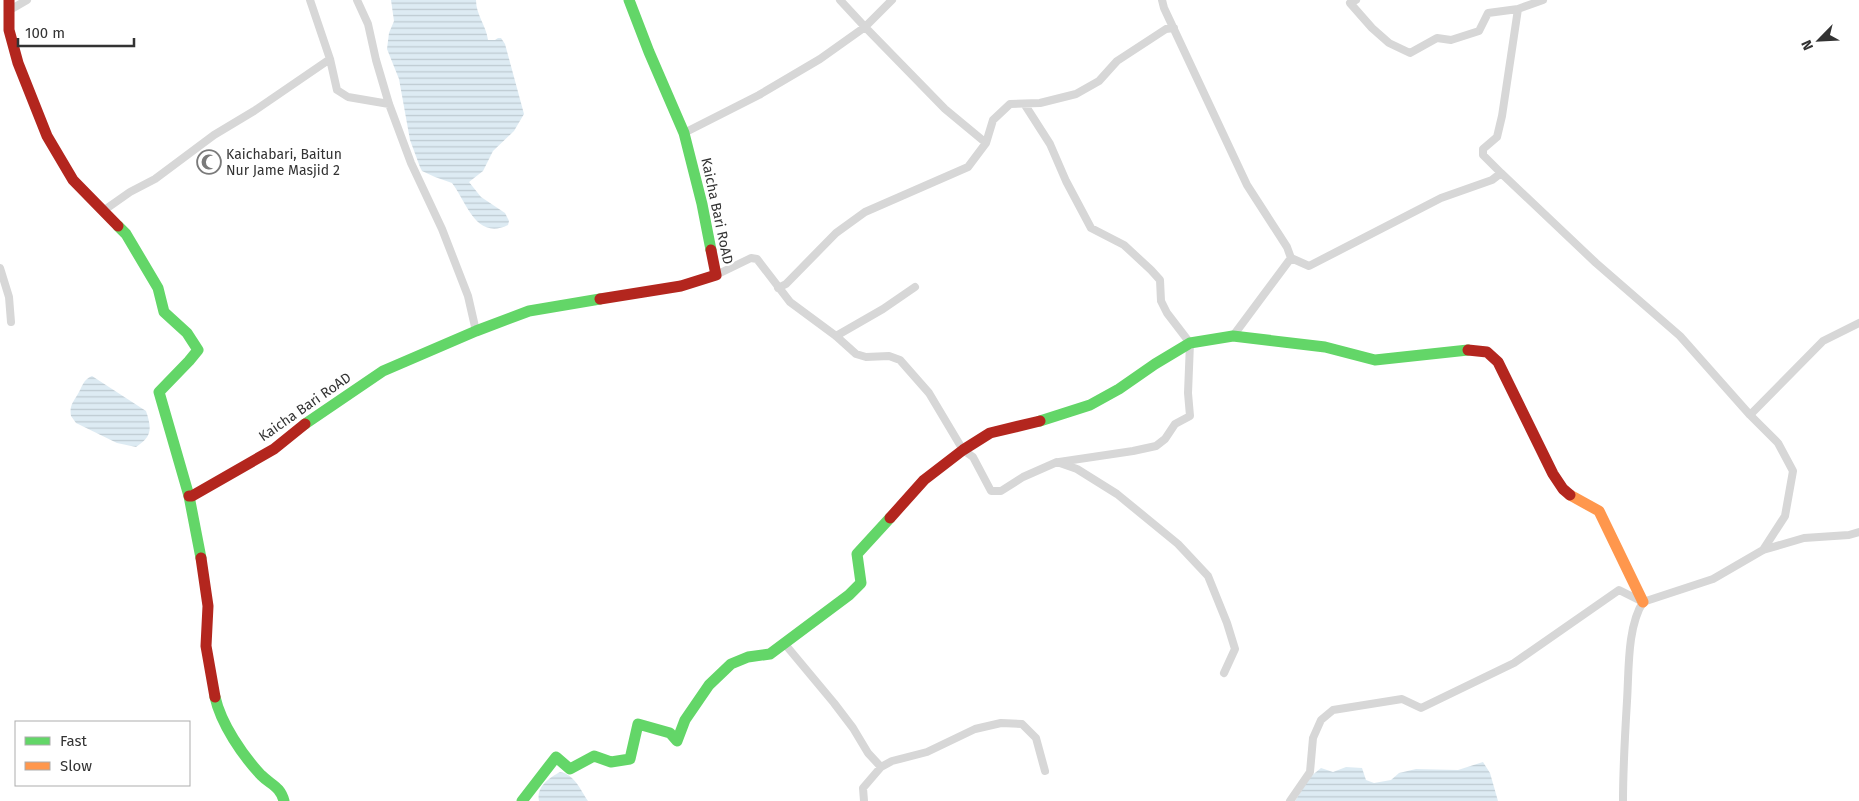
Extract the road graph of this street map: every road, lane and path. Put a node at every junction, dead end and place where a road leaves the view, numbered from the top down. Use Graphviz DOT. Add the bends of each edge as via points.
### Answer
graph roads {
  1 [pos="27,0"];
  2 [pos="310,0"];
  3 [pos="357,0"];
  4 [pos="629,0"];
  5 [pos="840,0"];
  6 [pos="892,0"];
  7 [pos="1162,0"];
  8 [pos="1356,0"];
  9 [pos="1543,0"];
  10 [pos="9,5"];
  11 [pos="1518,10"];
  12 [pos="865,27"];
  13 [pos="1174,28"];
  14 [pos="330,59"];
  15 [pos="389,104"];
  16 [pos="1025,105"];
  17 [pos="684,133"];
  18 [pos="986,142"];
  19 [pos="1501,173"];
  20 [pos="103,211"];
  21 [pos="1291,258"];
  22 [pos="0,268"];
  23 [pos="716,275"];
  24 [pos="915,287"];
  25 [pos="778,288"];
  26 [pos="11,322"];
  27 [pos="1859,323"];
  28 [pos="476,331"];
  29 [pos="836,336"];
  30 [pos="1233,336"];
  31 [pos="1190,343"];
  32 [pos="1750,415"];
  33 [pos="963,450"];
  34 [pos="1057,462"];
  35 [pos="189,496"];
  36 [pos="1859,532"];
  37 [pos="1763,550"];
  38 [pos="1644,602"];
  39 [pos="784,643"];
  40 [pos="1224,673"];
  41 [pos="881,767"];
  42 [pos="1045,771"];
  43 [pos="284,801"];
  44 [pos="522,801"];
  45 [pos="864,801"];
  46 [pos="1290,801"];
  47 [pos="1623,801"];
  1 -- 10 [label="street"];
  2 -- 14 [label="street"];
  3 -- 15 [label="street" via="368,24"];
  4 -- 17 [label="street, Kaicha Bari RoAD"];
  5 -- 12 [label="street"];
  6 -- 12 [label="street"];
  7 -- 13 [label="street"];
  8 -- 11 [label="street" via="1350,3 1372,28 1389,43 1410,53 1437,38 1451,40 1479,31 1488,12"];
  9 -- 11 [label="street"];
  10 -- 20 [label="street" via="9,30 18,63 47,136 73,180"];
  11 -- 19 [label="street" via="1497,137 1483,149 1483,155"];
  12 -- 17 [label="street" via="820,59 759,95"];
  12 -- 18 [label="street" via="945,110"];
  13 -- 16 [label="street" via="1117,61 1099,82 1076,94"];
  13 -- 21 [label="street" via="1247,185"];
  14 -- 15 [label="street" via="336,90 348,97"];
  14 -- 20 [label="street"];
  15 -- 28 [label="street" via="468,296"];
  16 -- 18 [label="street" via="1010,104 993,120"];
  16 -- 31 [label="street" via="1050,144 1091,228 1124,245 1152,270 1160,280 1161,301 1167,313"];
  17 -- 23 [label="street, Kaicha Bari RoAD"];
  18 -- 25 [label="street" via="968,168 865,212 836,233 786,284"];
  19 -- 21 [label="street" via="1492,180 1441,198 1309,266"];
  19 -- 32 [label="street" via="1596,263 1680,336"];
  20 -- 35 [label="street" via="126,234 158,288 164,312 187,333 198,350 159,392"];
  21 -- 30 [label="street"];
  22 -- 26 [label="street"];
  23 -- 25 [label="street" via="751,258 763,265"];
  23 -- 28 [label="street, Kaicha Bari RoAD" via="681,286 529,311"];
  24 -- 29 [label="street"];
  25 -- 29 [label="street" via="790,302"];
  27 -- 32 [label="street" via="1823,340"];
  28 -- 35 [label="street, Kaicha Bari RoAD" via="383,371 300,427 274,449"];
  29 -- 33 [label="street" via="856,354 900,360 929,393"];
  30 -- 31 [label="street"];
  30 -- 38 [label="street" via="1325,347 1376,360 1465,350 1487,352 1498,362 1563,489 1599,511"];
  31 -- 33 [label="street" via="1090,405 990,433"];
  31 -- 34 [label="street" via="1190,416 1175,424 1165,439 1156,446 1133,451"];
  32 -- 37 [label="street" via="1778,443 1793,471 1785,516"];
  33 -- 34 [label="street" via="973,457 991,491 1001,491"];
  33 -- 39 [label="street" via="924,480 857,554 861,582 850,595"];
  34 -- 40 [label="street" via="1117,494 1178,544 1208,576 1235,649"];
  35 -- 43 [label="street" via="208,606 206,646 216,701 235,744 262,776 282,791"];
  36 -- 37 [label="street" via="1804,538"];
  37 -- 38 [label="street" via="1712,579"];
  38 -- 46 [label="street" via="1619,590 1514,663 1421,708 1402,700 1333,710 1321,720 1313,738 1310,772"];
  38 -- 47 [label="street" via="1637,612 1631,650"];
  39 -- 41 [label="street"];
  39 -- 44 [label="street" via="770,654 748,657 731,664 708,685 685,720 677,741 670,732 638,724 630,759 611,762 594,756 570,770 556,757"];
  41 -- 42 [label="street" via="927,752 975,729 1001,723 1022,724 1036,738"];
  41 -- 45 [label="street" via="863,788"];
}
